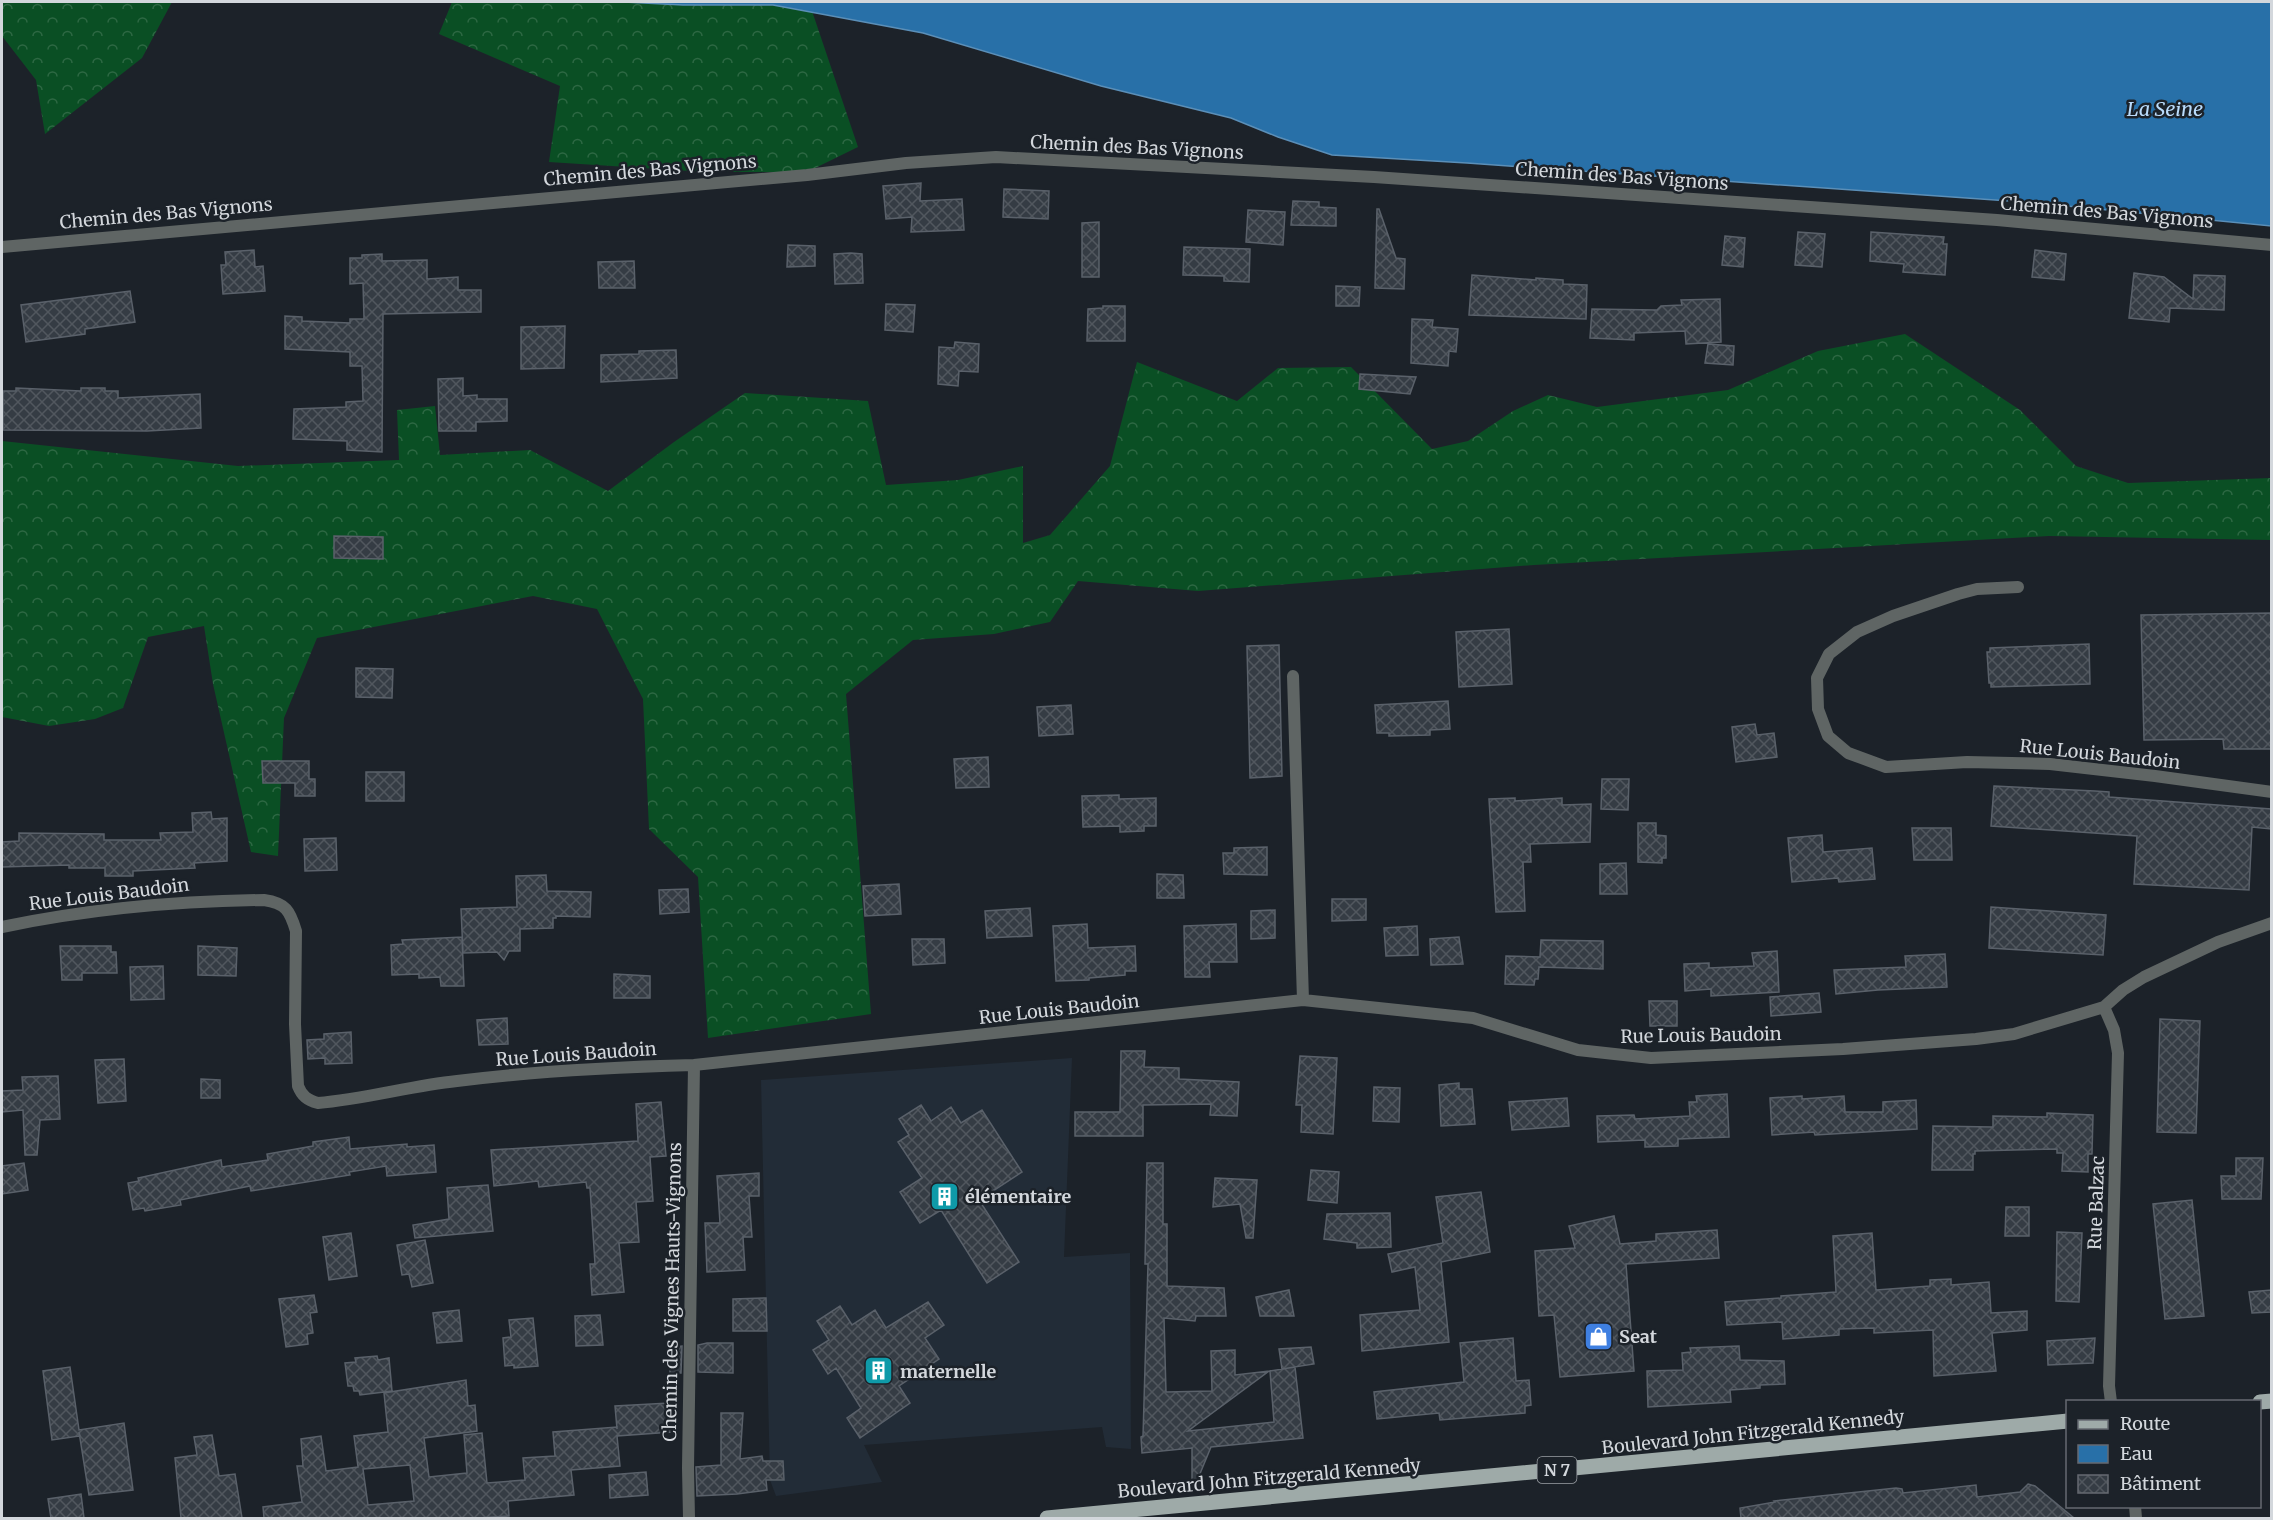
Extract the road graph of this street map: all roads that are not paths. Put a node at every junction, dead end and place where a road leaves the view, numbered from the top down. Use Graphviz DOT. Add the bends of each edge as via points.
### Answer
graph roads {
  1 [pos="2271,245"];
  2 [pos="2,247"];
  3 [pos="2018,587"];
  4 [pos="1293,676"];
  5 [pos="2271,792"];
  6 [pos="2271,923"];
  7 [pos="2,927"];
  8 [pos="1303,1000"];
  9 [pos="2104,1007"];
  10 [pos="693,1065"];
  11 [pos="2111,1400"];
  12 [pos="2066,1421"];
  13 [pos="689,1518"];
  14 [pos="1047,1518"];
  1 -- 2 [label="street, Chemin des Bas Vignons" via="1974,218 1374,177 996,157"];
  3 -- 5 [label="street, Rue Louis Baudoin" via="1958,594 1857,632 1829,654 1817,678 1818,709 1828,736 1848,753 1886,767 1967,762 2050,764"];
  4 -- 8 [label="street"];
  6 -- 9 [label="street, Rue Louis Baudoin" via="2218,942 2144,977"];
  7 -- 10 [label="street, Rue Louis Baudoin" via="163,903 278,902 291,917 296,931 298,1086 308,1100 318,1103 455,1081 594,1067"];
  8 -- 9 [label="street, Rue Louis Baudoin" via="1473,1017 1578,1050 1651,1058 1976,1039 2014,1034"];
  8 -- 10 [label="street, Rue Louis Baudoin"];
  9 -- 11 [label="street, Rue Balzac" via="2118,1053"];
  10 -- 13 [label="street, Chemin des Vignes Hauts-Vignons"];
  12 -- 14 [label="main road, Boulevard John Fitzgerald Kennedy / N 7"];
}
